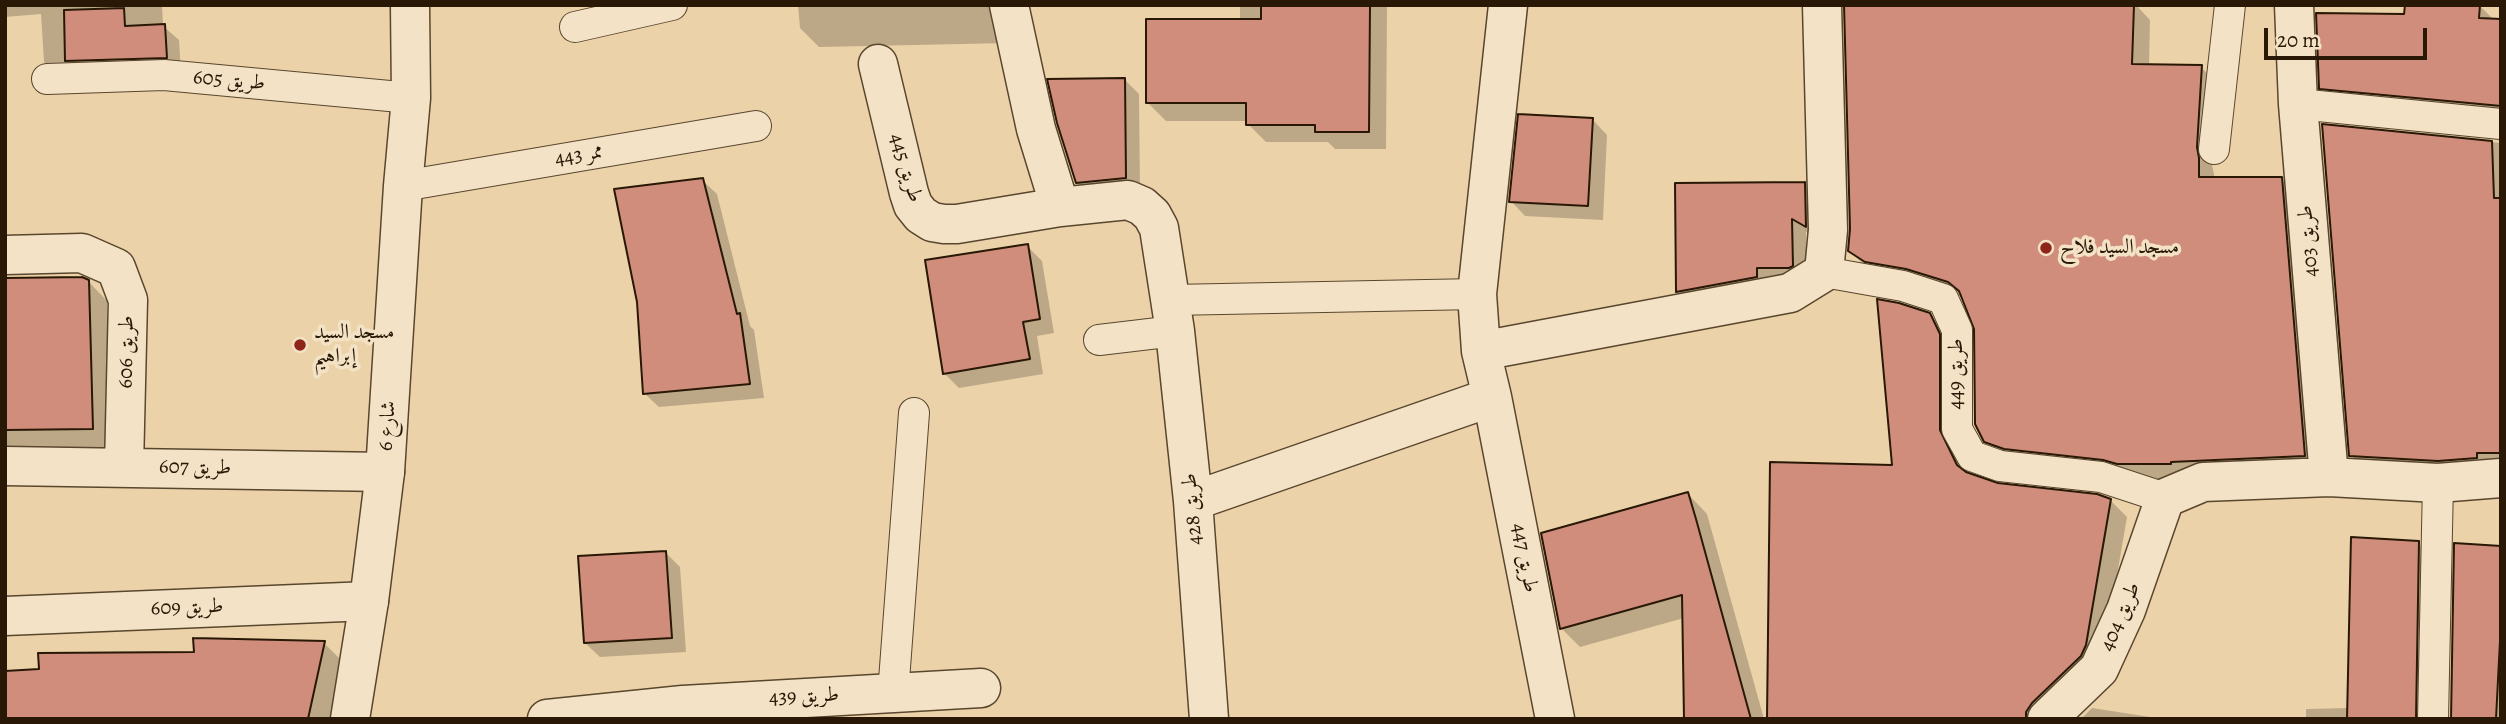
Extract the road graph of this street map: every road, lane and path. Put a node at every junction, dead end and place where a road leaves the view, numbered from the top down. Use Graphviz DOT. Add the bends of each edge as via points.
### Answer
graph roads {
  1 [pos="410,5"];
  2 [pos="672,5"];
  3 [pos="1009,5"];
  4 [pos="1508,5"];
  5 [pos="1822,5"];
  6 [pos="2231,5"];
  7 [pos="2294,5"];
  8 [pos="575,27"];
  9 [pos="878,64"];
  10 [pos="47,79"];
  11 [pos="411,98"];
  12 [pos="2298,104"];
  13 [pos="2501,124"];
  14 [pos="756,125"];
  15 [pos="2214,149"];
  16 [pos="403,186"];
  17 [pos="1060,207"];
  18 [pos="5,255"];
  19 [pos="1824,272"];
  20 [pos="1477,294"];
  21 [pos="1173,315"];
  22 [pos="1098,340"];
  23 [pos="1480,351"];
  24 [pos="1492,397"];
  25 [pos="914,413"];
  26 [pos="5,466"];
  27 [pos="124,467"];
  28 [pos="385,472"];
  29 [pos="2329,477"];
  30 [pos="2501,478"];
  31 [pos="2438,482"];
  32 [pos="2165,498"];
  33 [pos="1194,500"];
  34 [pos="369,601"];
  35 [pos="5,616"];
  36 [pos="981,688"];
  37 [pos="893,694"];
  38 [pos="601,716"];
  39 [pos="349,719"];
  40 [pos="547,719"];
  41 [pos="1209,719"];
  42 [pos="1555,719"];
  43 [pos="2047,719"];
  44 [pos="2433,719"];
  1 -- 11 [label="street, شارع 6"];
  2 -- 8 [label="lane"];
  3 -- 17 [label="street" via="1036,129"];
  4 -- 20 [label="street, طريق 447"];
  5 -- 19 [label="street" via="1828,230"];
  6 -- 15 [label="lane"];
  7 -- 12 [label="street, طريق 403"];
  9 -- 17 [label="street, طريق 445" via="909,193 921,215 944,225"];
  10 -- 11 [label="lane, طريق 605" via="164,75"];
  11 -- 16 [label="street, شارع 6"];
  12 -- 13 [label="lane"];
  12 -- 29 [label="street, طريق 403"];
  14 -- 16 [label="lane, ممر 443"];
  16 -- 28 [label="street, شارع 6"];
  17 -- 21 [label="street, طريق 445" via="1128,200 1152,215 1159,228"];
  18 -- 27 [label="street, طريق 606" via="82,253 116,268 128,300"];
  19 -- 23 [label="street" via="1790,293"];
  19 -- 32 [label="lane, طريق 449" via="1903,286 1943,299 1958,330 1958,429 1972,456 2000,466 2101,477"];
  20 -- 21 [label="lane"];
  20 -- 23 [label="street, طريق 447"];
  21 -- 22 [label="lane"];
  21 -- 33 [label="street, طريق 428"];
  23 -- 24 [label="street, طريق 447"];
  24 -- 33 [label="street"];
  24 -- 42 [label="street, طريق 447"];
  25 -- 37 [label="lane"];
  26 -- 27 [label="street, طريق 607"];
  27 -- 28 [label="street, طريق 607"];
  28 -- 34 [label="street, شارع 6"];
  29 -- 31 [label="street"];
  29 -- 32 [label="street" via="2203,482"];
  30 -- 31 [label="street"];
  31 -- 44 [label="lane"];
  32 -- 43 [label="street, طريق 404" via="2126,610 2099,669"];
  33 -- 41 [label="street, طريق 428"];
  34 -- 35 [label="street, طريق 609"];
  34 -- 39 [label="street, شارع 6"];
  36 -- 37 [label="street, طريق 439"];
  37 -- 38 [label="street, طريق 439" via="800,696"];
  38 -- 40 [label="street, طريق 439"];
}
